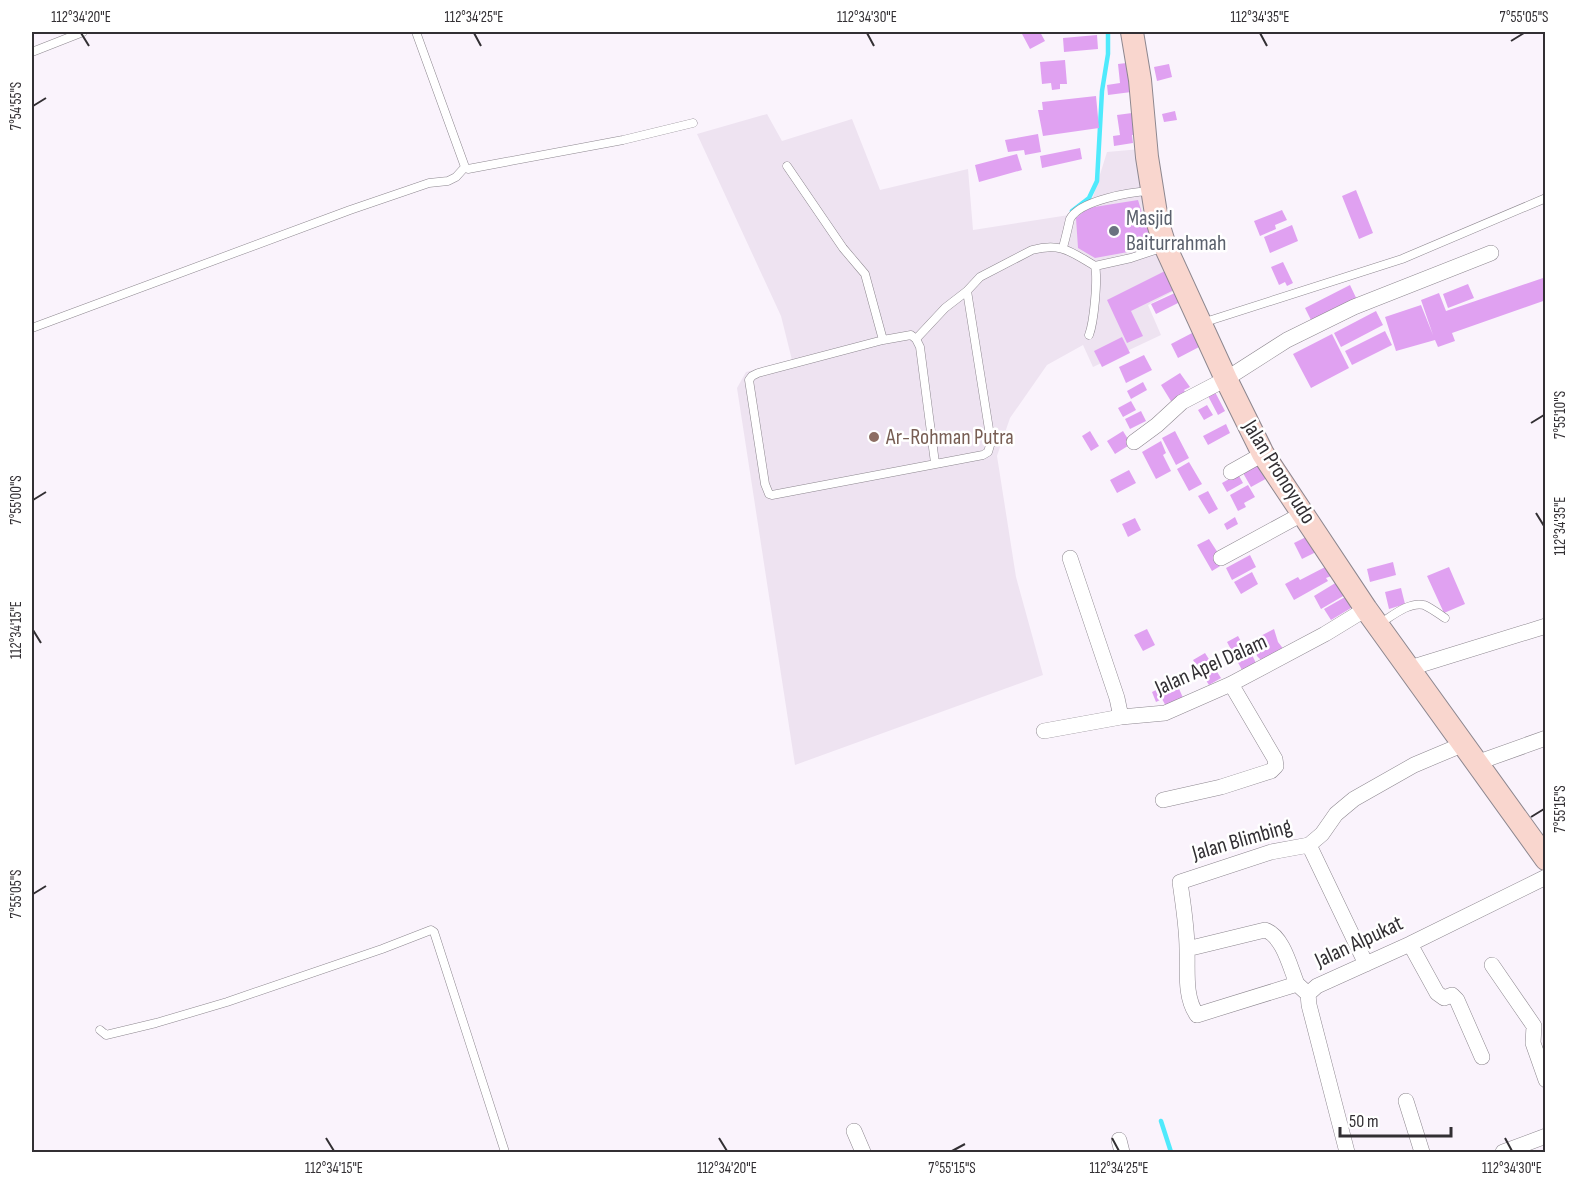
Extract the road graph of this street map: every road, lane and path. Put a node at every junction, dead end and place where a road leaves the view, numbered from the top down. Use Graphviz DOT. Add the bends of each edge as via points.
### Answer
graph roads {
  1 [pos="83,32"];
  2 [pos="416,32"];
  3 [pos="1132,32"];
  4 [pos="32,52"];
  5 [pos="693,123"];
  6 [pos="787,166"];
  7 [pos="465,167"];
  8 [pos="1152,191"];
  9 [pos="1545,198"];
  10 [pos="1166,246"];
  11 [pos="1063,247"];
  12 [pos="1491,254"];
  13 [pos="1095,266"];
  14 [pos="967,291"];
  15 [pos="1201,324"];
  16 [pos="32,328"];
  17 [pos="1089,335"];
  18 [pos="916,339"];
  19 [pos="883,340"];
  20 [pos="1226,379"];
  21 [pos="1134,442"];
  22 [pos="1263,454"];
  23 [pos="935,463"];
  24 [pos="1231,472"];
  25 [pos="1304,513"];
  26 [pos="1070,558"];
  27 [pos="1221,558"];
  28 [pos="1372,617"];
  29 [pos="1445,618"];
  30 [pos="1545,626"];
  31 [pos="1410,668"];
  32 [pos="1231,684"];
  33 [pos="1121,717"];
  34 [pos="1044,731"];
  35 [pos="1545,738"];
  36 [pos="1470,753"];
  37 [pos="1163,800"];
  38 [pos="1309,845"];
  39 [pos="1545,859"];
  40 [pos="1545,877"];
  41 [pos="1410,944"];
  42 [pos="1187,949"];
  43 [pos="1366,964"];
  44 [pos="1492,965"];
  45 [pos="1302,989"];
  46 [pos="100,1030"];
  47 [pos="1482,1057"];
  48 [pos="1545,1080"];
  49 [pos="1406,1101"];
  50 [pos="854,1131"];
  51 [pos="1545,1136"];
  52 [pos="505,1152"];
  53 [pos="863,1152"];
  54 [pos="1347,1152"];
  55 [pos="1422,1152"];
  56 [pos="1503,1152"];
  1 -- 4 [label="lane"];
  2 -- 7 [label="lane"];
  3 -- 8 [label="main road, Jalan Pronoyudo"];
  5 -- 7 [label="lane" via="472,170"];
  6 -- 19 [label="lane" via="843,248 866,274"];
  7 -- 16 [label="lane" via="448,181 429,183 350,210"];
  8 -- 10 [label="main road, Jalan Pronoyudo"];
  8 -- 11 [label="lane" via="1102,199 1079,211 1070,219"];
  9 -- 15 [label="lane" via="1402,259"];
  10 -- 13 [label="lane"];
  10 -- 15 [label="main road, Jalan Pronoyudo"];
  11 -- 13 [label="lane"];
  11 -- 14 [label="lane" via="1032,250 980,277"];
  12 -- 20 [label="street" via="1354,307 1287,340"];
  13 -- 17 [label="lane" via="1094,316"];
  14 -- 18 [label="lane"];
  14 -- 23 [label="lane" via="991,446 983,455"];
  15 -- 20 [label="main road, Jalan Pronoyudo"];
  18 -- 19 [label="lane" via="906,335"];
  18 -- 23 [label="lane"];
  19 -- 23 [label="lane" via="751,377 749,386 767,491 774,495"];
  20 -- 21 [label="street" via="1182,402"];
  20 -- 22 [label="main road, Jalan Pronoyudo"];
  22 -- 24 [label="street"];
  22 -- 25 [label="main road, Jalan Pronoyudo"];
  25 -- 27 [label="street"];
  25 -- 28 [label="main road, Jalan Pronoyudo"];
  26 -- 33 [label="street"];
  28 -- 29 [label="lane" via="1417,604"];
  28 -- 31 [label="main road, Jalan Pronoyudo"];
  28 -- 32 [label="street, Jalan Apel Dalam" via="1325,634"];
  30 -- 31 [label="street"];
  31 -- 36 [label="main road, Jalan Pronoyudo"];
  32 -- 33 [label="street, Jalan Apel Dalam" via="1165,713"];
  32 -- 37 [label="street" via="1276,766 1221,787"];
  33 -- 34 [label="street, Jalan Apel Dalam"];
  35 -- 36 [label="street, Jalan Blimbing"];
  36 -- 38 [label="street, Jalan Blimbing" via="1414,765 1354,799"];
  36 -- 39 [label="main road, Jalan Pronoyudo"];
  38 -- 42 [label="street, Jalan Blimbing" via="1271,852 1180,882"];
  38 -- 43 [label="street"];
  40 -- 41 [label="street, Jalan Alpukat"];
  41 -- 43 [label="street, Jalan Alpukat"];
  41 -- 47 [label="street" via="1437,993 1444,998 1452,995 1457,1000"];
  42 -- 45 [label="street" via="1265,930 1278,940"];
  42 -- 45 [label="street" via="1188,990 1197,1015"];
  43 -- 45 [label="street, Jalan Alpukat"];
  44 -- 48 [label="street" via="1534,1026 1533,1043"];
  45 -- 54 [label="street, Jalan Alpukat"];
  46 -- 52 [label="lane" via="106,1035 156,1023 431,930"];
  49 -- 55 [label="street"];
  50 -- 53 [label="street"];
  51 -- 56 [label="street"];
}
